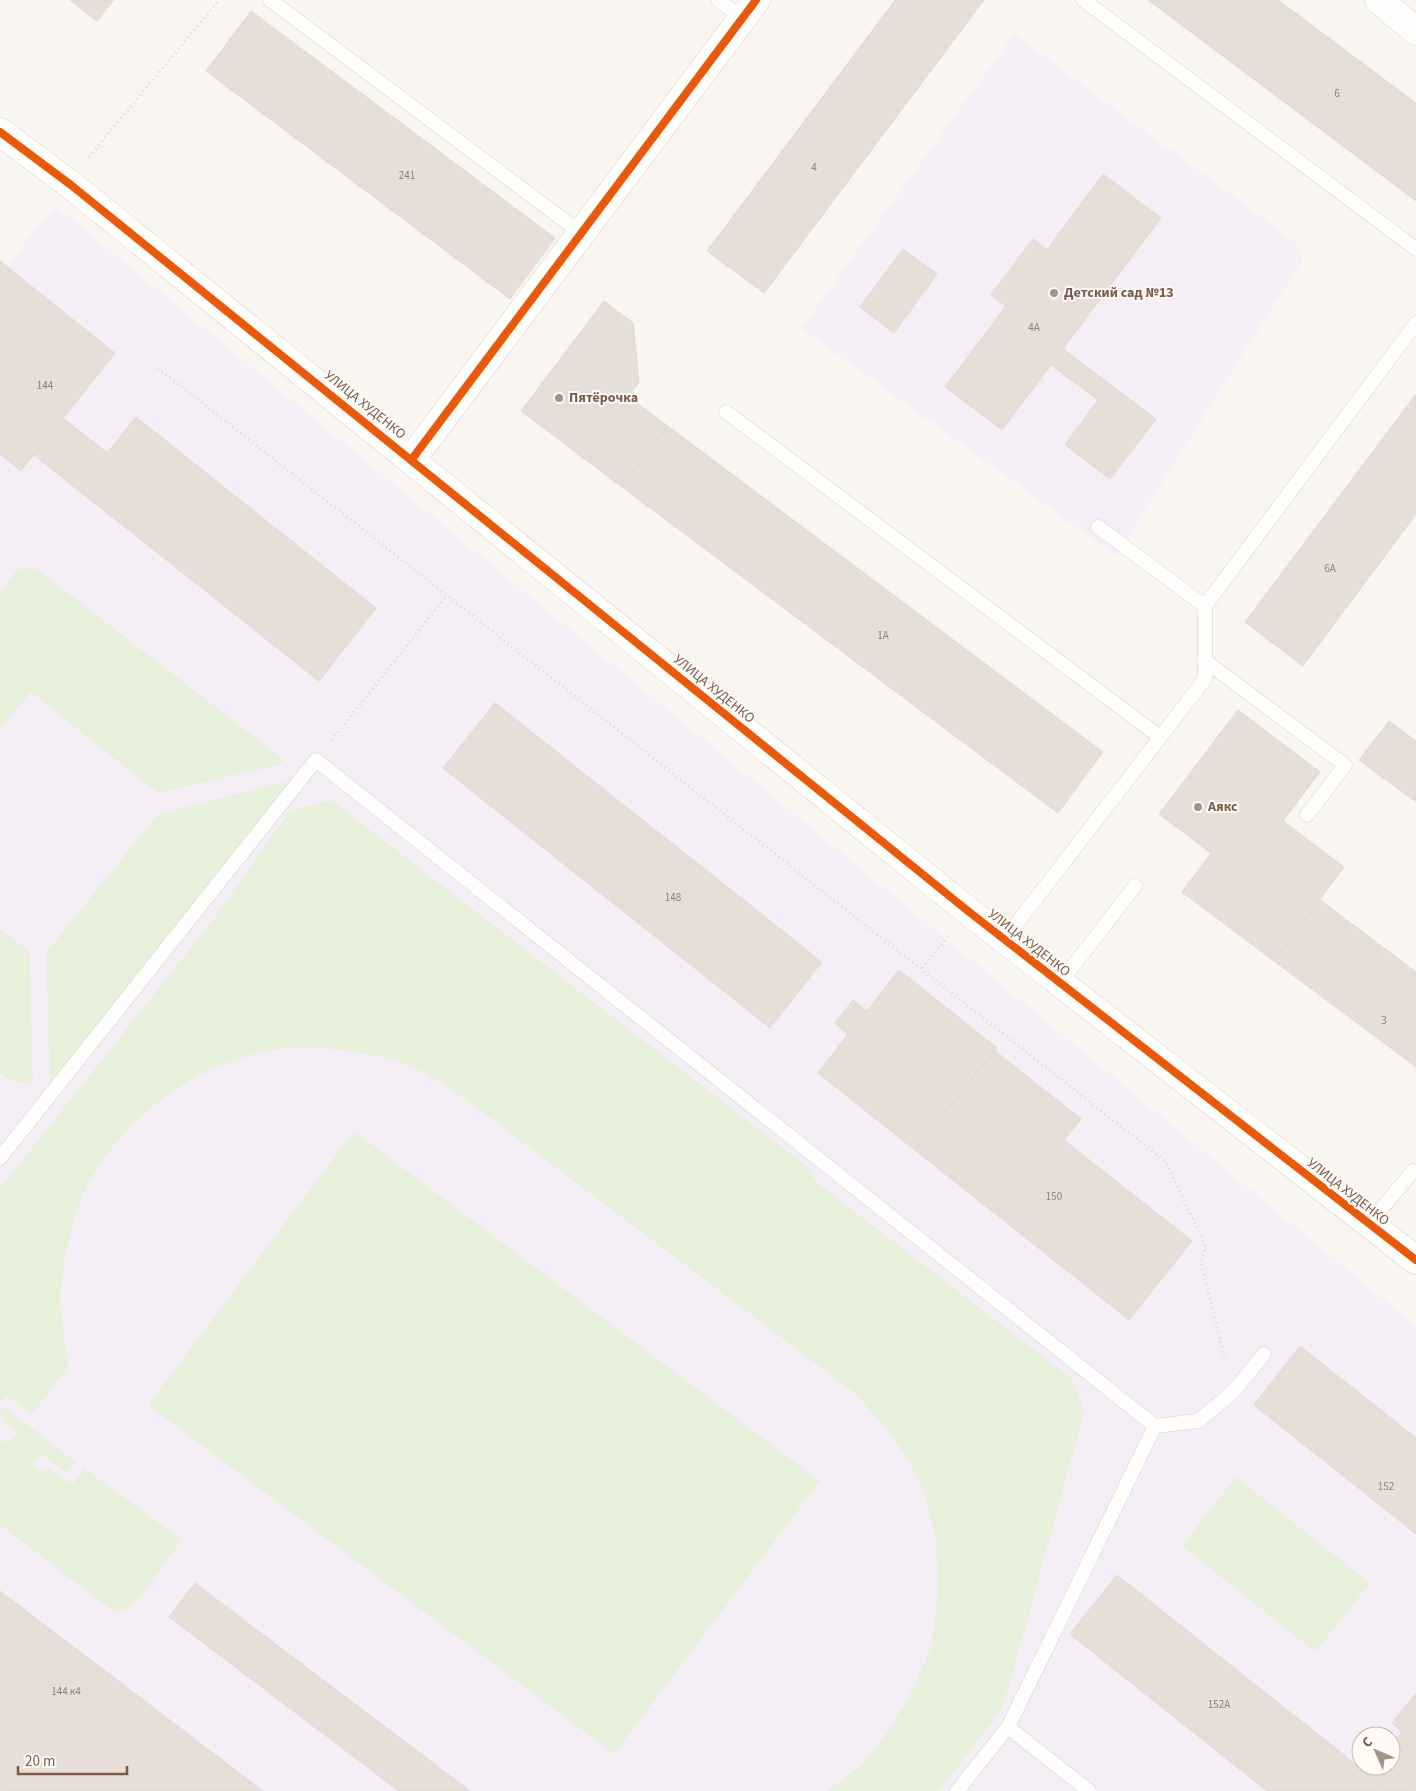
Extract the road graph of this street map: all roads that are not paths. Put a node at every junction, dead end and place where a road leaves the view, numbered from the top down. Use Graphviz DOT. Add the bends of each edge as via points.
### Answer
graph roads {
  1 [pos="270,0"];
  2 [pos="718,0"];
  3 [pos="1083,0"];
  4 [pos="1379,0"];
  5 [pos="750,9"];
  6 [pos="1414,24"];
  7 [pos="0,132"];
  8 [pos="581,233"];
  9 [pos="1416,249"];
  10 [pos="1416,324"];
  11 [pos="726,412"];
  12 [pos="412,459"];
  13 [pos="1098,527"];
  14 [pos="1205,606"];
  15 [pos="1204,660"];
  16 [pos="1160,737"];
  17 [pos="1308,815"];
  18 [pos="1135,886"];
  19 [pos="1004,940"];
  20 [pos="1060,983"];
  21 [pos="0,1158"];
  22 [pos="1413,1171"];
  23 [pos="1369,1224"];
  24 [pos="1416,1260"];
  25 [pos="1264,1354"];
  26 [pos="1155,1426"];
  27 [pos="1008,1727"];
  28 [pos="957,1791"];
  29 [pos="1089,1791"];
  1 -- 8 [label="lane"];
  2 -- 5 [label="lane"];
  3 -- 9 [label="lane"];
  4 -- 6 [label="street"];
  5 -- 8 [label="street"];
  7 -- 12 [label="street, УЛИЦА ХУДЕНКО" via="71,185"];
  8 -- 12 [label="street"];
  10 -- 14 [label="lane"];
  11 -- 16 [label="lane"];
  12 -- 19 [label="street, УЛИЦА ХУДЕНКО"];
  13 -- 14 [label="lane"];
  14 -- 15 [label="lane"];
  15 -- 16 [label="lane" via="1204,679"];
  15 -- 17 [label="lane" via="1345,765"];
  16 -- 19 [label="lane"];
  18 -- 20 [label="lane"];
  19 -- 20 [label="street, УЛИЦА ХУДЕНКО"];
  20 -- 23 [label="street, УЛИЦА ХУДЕНКО"];
  21 -- 26 [label="lane" via="316,760"];
  22 -- 23 [label="lane"];
  23 -- 24 [label="street, УЛИЦА ХУДЕНКО"];
  25 -- 26 [label="lane" via="1233,1392 1198,1421"];
  26 -- 27 [label="lane"];
  27 -- 28 [label="lane"];
  27 -- 29 [label="lane"];
}
